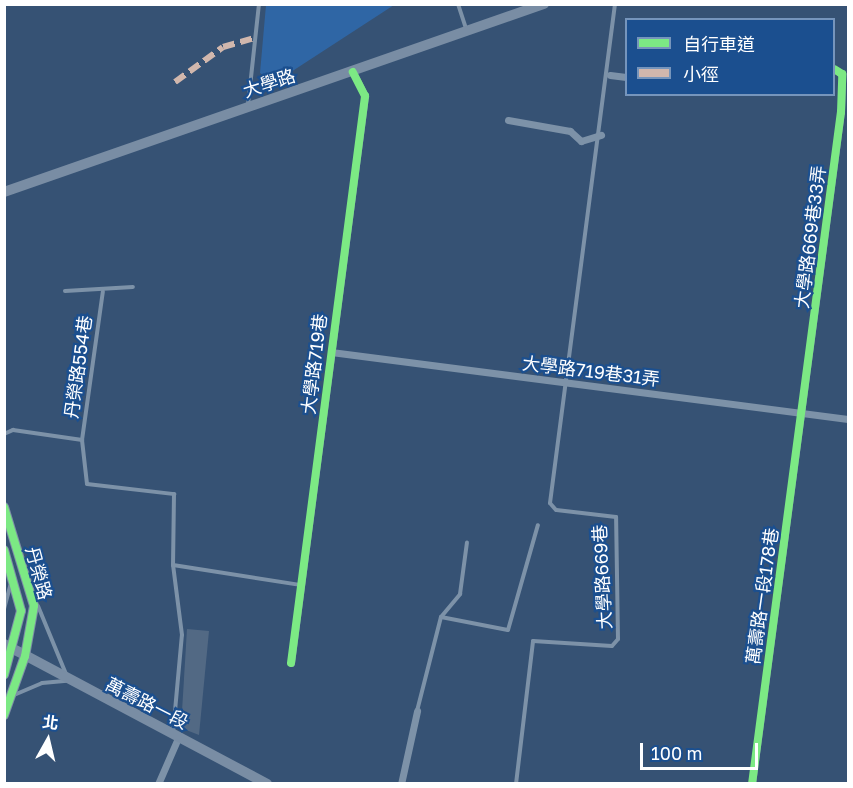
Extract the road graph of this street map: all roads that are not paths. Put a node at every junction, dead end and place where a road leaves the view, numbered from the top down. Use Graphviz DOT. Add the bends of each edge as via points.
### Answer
graph roads {
  1 [pos="259,4"];
  2 [pos="458,4"];
  3 [pos="544,4"];
  4 [pos="615,4"];
  5 [pos="522,8"];
  6 [pos="468,33"];
  7 [pos="836,70"];
  8 [pos="849,70"];
  9 [pos="353,72"];
  10 [pos="610,75"];
  11 [pos="625,77"];
  12 [pos="247,108"];
  13 [pos="508,120"];
  14 [pos="601,135"];
  15 [pos="4,192"];
  16 [pos="132,287"];
  17 [pos="64,291"];
  18 [pos="103,291"];
  19 [pos="331,352"];
  20 [pos="566,384"];
  21 [pos="803,413"];
  22 [pos="849,419"];
  23 [pos="4,434"];
  24 [pos="82,440"];
  25 [pos="4,507"];
  26 [pos="538,525"];
  27 [pos="467,542"];
  28 [pos="18,548"];
  29 [pos="5,551"];
  30 [pos="173,565"];
  31 [pos="13,578"];
  32 [pos="30,583"];
  33 [pos="301,585"];
  34 [pos="4,609"];
  35 [pos="441,617"];
  36 [pos="8,646"];
  37 [pos="25,656"];
  38 [pos="291,663"];
  39 [pos="4,675"];
  40 [pos="70,681"];
  41 [pos="11,697"];
  42 [pos="417,711"];
  43 [pos="4,715"];
  44 [pos="176,736"];
  45 [pos="158,783"];
  46 [pos="267,783"];
  47 [pos="401,783"];
  48 [pos="516,783"];
  49 [pos="752,783"];
  1 -- 12 [label="lane"];
  2 -- 6 [label="lane"];
  3 -- 5 [label="main road, 大學路"];
  4 -- 10 [label="lane"];
  5 -- 6 [label="main road, 大學路"];
  6 -- 9 [label="main road, 大學路"];
  7 -- 8 [label="street"];
  7 -- 21 [label="street, 大學路669巷33弄" via="841,112"];
  9 -- 12 [label="main road, 大學路"];
  9 -- 19 [label="street, 大學路719巷" via="365,96"];
  10 -- 11 [label="street"];
  10 -- 14 [label="lane"];
  12 -- 15 [label="main road, 大學路"];
  13 -- 14 [label="street" via="570,131 580,141"];
  14 -- 20 [label="lane"];
  16 -- 18 [label="lane"];
  17 -- 18 [label="lane"];
  18 -- 24 [label="lane, 丹榮路554巷"];
  19 -- 20 [label="street, 大學路719巷31弄"];
  19 -- 33 [label="street, 大學路719巷"];
  20 -- 21 [label="street, 大學路719巷31弄"];
  20 -- 48 [label="lane, 大學路669巷" via="550,503 556,510 616,517 618,639 612,646 533,641"];
  21 -- 22 [label="street, 大學路719巷31弄"];
  21 -- 49 [label="street, 萬壽路一段178巷"];
  23 -- 24 [label="lane, 丹榮路554巷" via="14,430"];
  24 -- 30 [label="lane" via="86,444 82,467 87,484 174,494"];
  25 -- 28 [label="main road, 丹榮路"];
  26 -- 35 [label="lane" via="508,630"];
  27 -- 35 [label="lane" via="460,594"];
  28 -- 29 [label="main road"];
  28 -- 32 [label="main road, 丹榮路"];
  29 -- 31 [label="main road, 丹榮路"];
  30 -- 33 [label="lane"];
  30 -- 44 [label="lane" via="182,635"];
  31 -- 34 [label="lane"];
  31 -- 36 [label="main road, 丹榮路" via="21,611"];
  32 -- 37 [label="main road, 丹榮路" via="34,606"];
  32 -- 40 [label="lane"];
  33 -- 38 [label="street, 大學路719巷"];
  35 -- 42 [label="lane"];
  36 -- 37 [label="main road, 萬壽路一段"];
  36 -- 39 [label="main road, 丹榮路"];
  37 -- 40 [label="main road, 萬壽路一段"];
  37 -- 41 [label="main road, 丹榮路"];
  40 -- 41 [label="lane" via="42,683"];
  40 -- 44 [label="main road, 萬壽路一段"];
  41 -- 43 [label="main road, 丹榮路"];
  42 -- 47 [label="street"];
  44 -- 45 [label="street"];
  44 -- 46 [label="main road, 萬壽路一段"];
}
